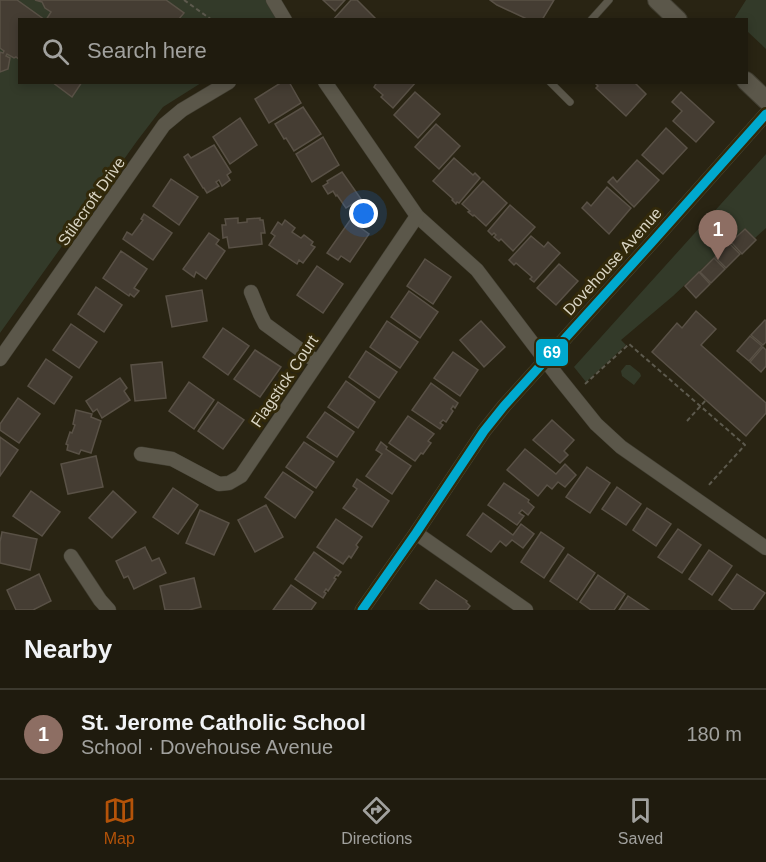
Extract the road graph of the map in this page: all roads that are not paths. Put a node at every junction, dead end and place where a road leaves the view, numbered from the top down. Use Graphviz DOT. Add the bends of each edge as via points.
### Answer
graph roads {
  1 [pos="273,0"];
  2 [pos="609,0"];
  3 [pos="657,0"];
  4 [pos="284,18"];
  5 [pos="593,18"];
  6 [pos="676,18"];
  7 [pos="748,82"];
  8 [pos="226,84"];
  9 [pos="326,84"];
  10 [pos="552,84"];
  11 [pos="766,100"];
  12 [pos="570,102"];
  13 [pos="766,114"];
  14 [pos="417,216"];
  15 [pos="251,292"];
  16 [pos="0,359"];
  17 [pos="545,359"];
  18 [pos="317,362"];
  19 [pos="141,454"];
  20 [pos="416,533"];
  21 [pos="766,549"];
  22 [pos="71,556"];
  23 [pos="109,610"];
  24 [pos="362,610"];
  25 [pos="526,610"];
  1 -- 4 [label="street"];
  2 -- 5 [label="lane"];
  3 -- 6 [label="main road"];
  7 -- 11 [label="main road"];
  8 -- 16 [label="street, Stilecroft Drive" via="164,125"];
  9 -- 14 [label="street"];
  10 -- 12 [label="lane"];
  13 -- 17 [label="street, Dovehouse Avenue"];
  14 -- 17 [label="street" via="477,270"];
  14 -- 18 [label="street, Flagstick Court"];
  15 -- 18 [label="street" via="265,324"];
  17 -- 20 [label="street, Dovehouse Avenue" via="484,431"];
  17 -- 21 [label="street" via="609,438"];
  18 -- 19 [label="street, Flagstick Court" via="241,476 229,483 219,484 172,459"];
  20 -- 24 [label="street, Dovehouse Avenue"];
  20 -- 25 [label="street"];
  22 -- 23 [label="street"];
}
